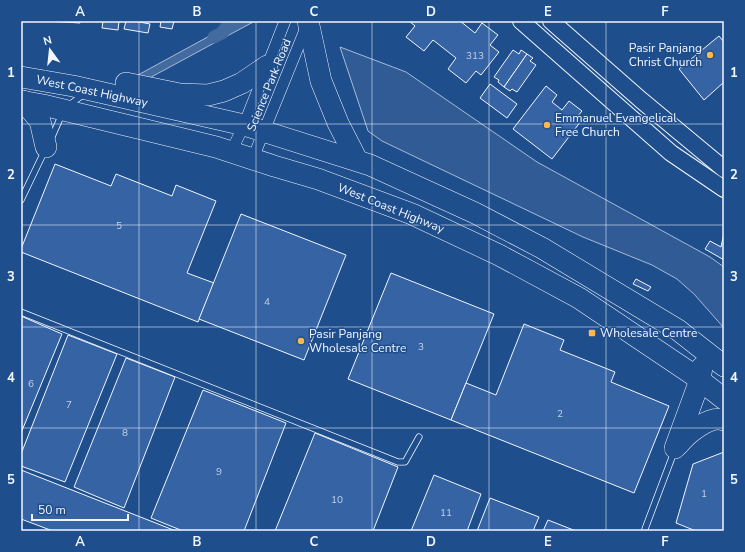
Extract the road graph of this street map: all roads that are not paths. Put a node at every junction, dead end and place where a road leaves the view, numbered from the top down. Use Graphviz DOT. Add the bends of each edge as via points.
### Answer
graph roads {
  1 [pos="285,21"];
  2 [pos="308,21"];
  3 [pos="521,21"];
  4 [pos="551,21"];
  5 [pos="21,63"];
  6 [pos="267,66"];
  7 [pos="21,77"];
  8 [pos="89,90"];
  9 [pos="22,101"];
  10 [pos="63,110"];
  11 [pos="244,125"];
  12 [pos="264,130"];
  13 [pos="46,147"];
  14 [pos="231,152"];
  15 [pos="253,158"];
  16 [pos="357,160"];
  17 [pos="724,169"];
  18 [pos="724,189"];
  19 [pos="21,200"];
  20 [pos="21,312"];
  21 [pos="678,330"];
  22 [pos="724,366"];
  23 [pos="700,380"];
  24 [pos="724,399"];
  25 [pos="724,420"];
  26 [pos="419,437"];
  27 [pos="675,448"];
  28 [pos="645,529"];
  1 -- 6 [label="street, Science Park Road"];
  2 -- 12 [label="street, Science Park Road"];
  2 -- 16 [label="highway" via="321,80 338,123"];
  3 -- 18 [label="main road" via="671,153"];
  4 -- 17 [label="main road"];
  5 -- 6 [label="highway" via="180,94 208,95 224,91"];
  6 -- 11 [label="street, Science Park Road"];
  7 -- 8 [label="highway, West Coast Highway"];
  8 -- 10 [label="lane"];
  8 -- 11 [label="highway, West Coast Highway"];
  9 -- 10 [label="highway, West Coast Highway"];
  9 -- 13 [label="highway" via="40,121"];
  10 -- 13 [label="lane"];
  10 -- 14 [label="highway, West Coast Highway"];
  11 -- 12 [label="highway, West Coast Highway"];
  11 -- 14 [label="street, Science Park Road"];
  12 -- 15 [label="street, Science Park Road"];
  12 -- 16 [label="highway, West Coast Highway"];
  13 -- 19 [label="lane"];
  14 -- 15 [label="highway, West Coast Highway"];
  15 -- 23 [label="highway, West Coast Highway" via="412,214 499,255 579,298"];
  16 -- 21 [label="highway, West Coast Highway" via="474,213 542,248"];
  20 -- 26 [label="lane" via="398,462 405,462"];
  21 -- 22 [label="highway, West Coast Highway"];
  21 -- 23 [label="highway" via="700,360"];
  23 -- 24 [label="highway, West Coast Highway"];
  23 -- 27 [label="highway"];
  25 -- 27 [label="highway" via="719,418 695,429"];
  27 -- 28 [label="lane"];
}
